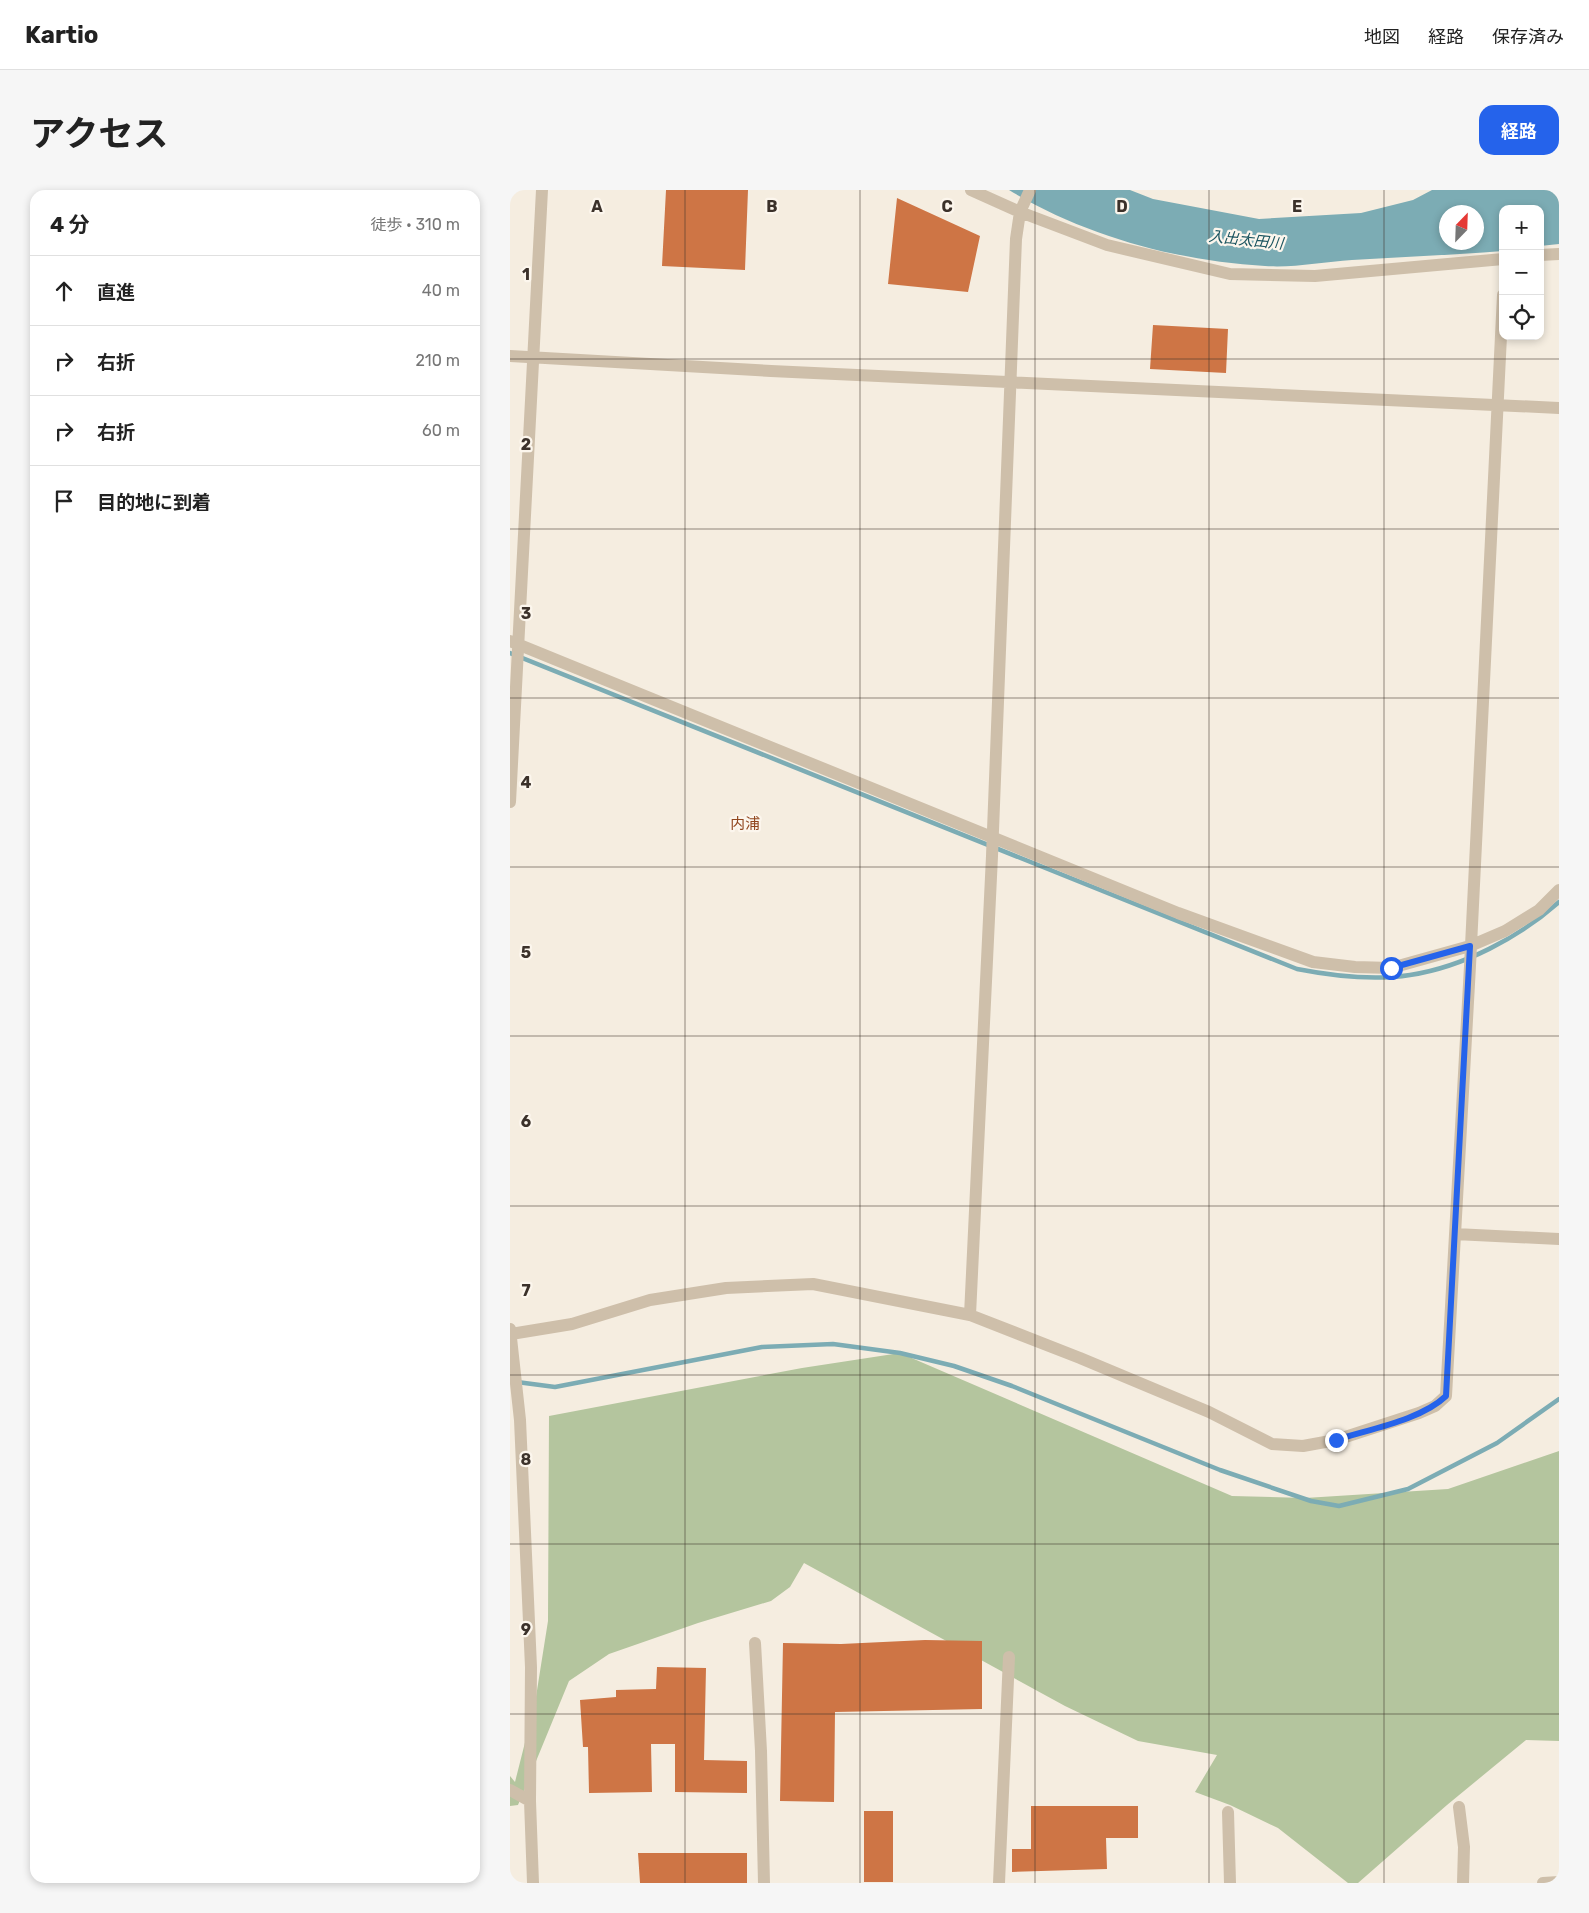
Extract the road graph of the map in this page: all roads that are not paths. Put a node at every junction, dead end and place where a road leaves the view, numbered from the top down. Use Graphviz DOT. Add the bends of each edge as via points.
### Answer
graph roads {
  1 [pos="542,190"];
  2 [pos="971,190"];
  3 [pos="1030,190"];
  4 [pos="1020,212"];
  5 [pos="1559,254"];
  6 [pos="1544,255"];
  7 [pos="1499,258"];
  8 [pos="1501,340"];
  9 [pos="510,356"];
  10 [pos="534,357"];
  11 [pos="1011,383"];
  12 [pos="1498,406"];
  13 [pos="1559,408"];
  14 [pos="514,643"];
  15 [pos="510,802"];
  16 [pos="993,837"];
  17 [pos="1559,890"];
  18 [pos="1471,947"];
  19 [pos="1455,1234"];
  20 [pos="1559,1239"];
  21 [pos="970,1315"];
  22 [pos="510,1332"];
  23 [pos="755,1643"];
  24 [pos="1009,1657"];
  25 [pos="510,1790"];
  26 [pos="530,1801"];
  27 [pos="1459,1806"];
  28 [pos="1228,1812"];
  29 [pos="1559,1882"];
  30 [pos="533,1883"];
  31 [pos="764,1883"];
  32 [pos="999,1883"];
  33 [pos="1230,1883"];
  34 [pos="1462,1883"];
  35 [pos="1543,1883"];
  1 -- 10 [label="street"];
  2 -- 4 [label="street"];
  3 -- 4 [label="street"];
  4 -- 7 [label="street" via="1107,245 1230,274 1315,276"];
  4 -- 11 [label="street" via="1016,239"];
  5 -- 6 [label="street"];
  8 -- 12 [label="street"];
  9 -- 10 [label="street"];
  10 -- 11 [label="street"];
  10 -- 14 [label="street"];
  11 -- 12 [label="street" via="1259,392"];
  11 -- 16 [label="street"];
  12 -- 13 [label="street"];
  12 -- 18 [label="street"];
  14 -- 15 [label="street"];
  14 -- 16 [label="street"];
  16 -- 18 [label="street" via="1178,913 1313,962 1391,968"];
  16 -- 21 [label="street"];
  17 -- 18 [label="street" via="1539,910"];
  18 -- 19 [label="street"];
  19 -- 20 [label="street"];
  19 -- 21 [label="street" via="1446,1396 1436,1406 1419,1413 1336,1440 1303,1446 1272,1444 1209,1412"];
  21 -- 22 [label="street" via="813,1284 764,1285 650,1300 572,1324"];
  22 -- 26 [label="street" via="520,1420 530,1657"];
  23 -- 31 [label="street"];
  24 -- 32 [label="street"];
  25 -- 26 [label="street"];
  26 -- 30 [label="street"];
  27 -- 34 [label="street" via="1464,1847"];
  28 -- 33 [label="street"];
  29 -- 35 [label="street"];
}
